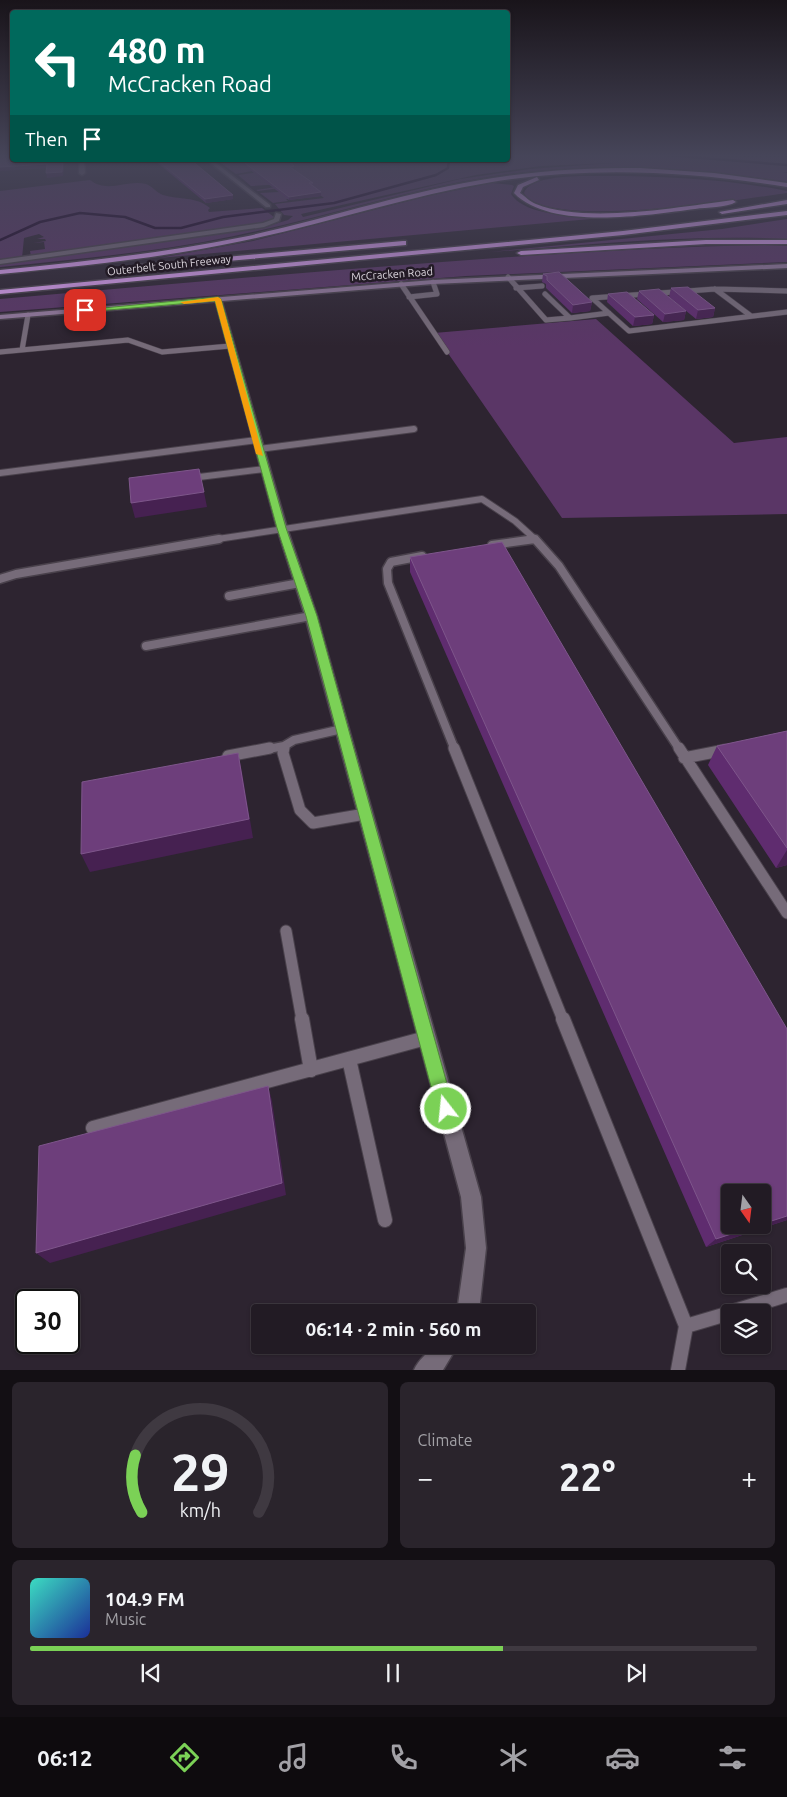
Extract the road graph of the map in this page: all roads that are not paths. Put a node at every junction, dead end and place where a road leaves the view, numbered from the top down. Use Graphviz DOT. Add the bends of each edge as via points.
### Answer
graph roads {
  1 [pos="277,219"];
  2 [pos="325,219"];
  3 [pos="660,219"];
  4 [pos="738,219"];
  5 [pos="637,222"];
  6 [pos="787,242"];
  7 [pos="408,243"];
  8 [pos="508,254"];
  9 [pos="488,255"];
  10 [pos="0,262"];
  11 [pos="787,266"];
  12 [pos="129,268"];
  13 [pos="100,270"];
  14 [pos="0,272"];
  15 [pos="508,278"];
  16 [pos="0,279"];
  17 [pos="113,282"];
  18 [pos="433,282"];
  19 [pos="401,284"];
  20 [pos="542,286"];
  21 [pos="516,288"];
  22 [pos="715,289"];
  23 [pos="688,291"];
  24 [pos="787,291"];
  25 [pos="0,292"];
  26 [pos="658,293"];
  27 [pos="545,294"];
  28 [pos="627,296"];
  29 [pos="409,297"];
  30 [pos="695,297"];
  31 [pos="218,299"];
  32 [pos="665,299"];
  33 [pos="634,302"];
  34 [pos="787,312"];
  35 [pos="609,313"];
  36 [pos="716,314"];
  37 [pos="28,315"];
  38 [pos="751,316"];
  39 [pos="0,317"];
  40 [pos="687,317"];
  41 [pos="570,318"];
  42 [pos="655,320"];
  43 [pos="723,320"];
  44 [pos="694,323"];
  45 [pos="662,327"];
  46 [pos="230,346"];
  47 [pos="22,350"];
  48 [pos="0,352"];
  49 [pos="447,352"];
  50 [pos="414,429"];
  51 [pos="258,444"];
  52 [pos="265,469"];
  53 [pos="0,473"];
  54 [pos="180,479"];
  55 [pos="282,528"];
  56 [pos="536,539"];
  57 [pos="478,548"];
  58 [pos="431,555"];
  59 [pos="0,579"];
  60 [pos="300,583"];
  61 [pos="229,596"];
  62 [pos="312,616"];
  63 [pos="146,646"];
  64 [pos="342,729"];
  65 [pos="284,746"];
  66 [pos="731,748"];
  67 [pos="216,758"];
  68 [pos="684,758"];
  69 [pos="365,814"];
  70 [pos="787,913"];
  71 [pos="286,931"];
  72 [pos="426,1038"];
  73 [pos="349,1060"];
  74 [pos="311,1070"];
  75 [pos="93,1128"];
  76 [pos="385,1220"];
  77 [pos="787,1295"];
  78 [pos="469,1304"];
  79 [pos="759,1304"];
  80 [pos="721,1316"];
  81 [pos="686,1326"];
  82 [pos="441,1354"];
  83 [pos="425,1370"];
  84 [pos="678,1370"];
  1 -- 10 [label="street" via="264,225"];
  2 -- 14 [label="highway" via="208,246"];
  3 -- 5 [label="highway"];
  4 -- 17 [label="highway, Outerbelt South Freeway"];
  6 -- 8 [label="highway" via="706,242"];
  7 -- 12 [label="highway, Outerbelt South Freeway"];
  9 -- 17 [label="highway"];
  11 -- 15 [label="street, McCracken Road"];
  13 -- 16 [label="highway, Outerbelt South Freeway"];
  15 -- 18 [label="street, McCracken Road"];
  15 -- 21 [label="lane"];
  17 -- 25 [label="highway, Outerbelt South Freeway"];
  18 -- 19 [label="street, McCracken Road"];
  18 -- 29 [label="lane" via="437,294"];
  19 -- 29 [label="lane"];
  19 -- 31 [label="street, McCracken Road"];
  20 -- 21 [label="lane"];
  21 -- 41 [label="lane" via="546,320"];
  22 -- 23 [label="lane"];
  22 -- 24 [label="lane"];
  22 -- 38 [label="lane"];
  23 -- 26 [label="lane"];
  23 -- 30 [label="lane"];
  26 -- 28 [label="lane"];
  26 -- 32 [label="lane"];
  27 -- 41 [label="lane"];
  28 -- 33 [label="lane"];
  28 -- 35 [label="lane" via="592,298"];
  29 -- 49 [label="lane"];
  31 -- 37 [label="street, McCracken Road"];
  31 -- 46 [label="street"];
  34 -- 38 [label="lane"];
  35 -- 41 [label="lane"];
  35 -- 45 [label="lane" via="629,330"];
  36 -- 43 [label="lane"];
  37 -- 39 [label="street, McCracken Road"];
  37 -- 47 [label="lane"];
  38 -- 43 [label="lane"];
  40 -- 44 [label="lane"];
  42 -- 45 [label="lane"];
  43 -- 44 [label="lane"];
  44 -- 45 [label="lane"];
  46 -- 47 [label="lane" via="162,352 128,340"];
  46 -- 51 [label="street"];
  47 -- 48 [label="lane"];
  50 -- 51 [label="lane"];
  51 -- 52 [label="street"];
  51 -- 53 [label="lane"];
  52 -- 54 [label="lane"];
  52 -- 55 [label="street"];
  55 -- 56 [label="lane" via="482,500 508,513"];
  55 -- 59 [label="lane"];
  55 -- 60 [label="street"];
  56 -- 57 [label="lane"];
  56 -- 68 [label="lane" via="558,566"];
  58 -- 81 [label="lane" via="391,562 387,569 388,583"];
  60 -- 61 [label="lane"];
  60 -- 62 [label="street"];
  62 -- 63 [label="lane"];
  62 -- 64 [label="street"];
  64 -- 65 [label="lane" via="294,740"];
  64 -- 69 [label="street"];
  65 -- 67 [label="lane"];
  65 -- 69 [label="lane" via="283,753 304,816 313,823"];
  66 -- 68 [label="lane"];
  68 -- 70 [label="lane"];
  69 -- 72 [label="street"];
  71 -- 74 [label="lane"];
  72 -- 73 [label="lane"];
  72 -- 78 [label="street" via="471,1197 476,1248"];
  73 -- 74 [label="lane"];
  73 -- 76 [label="lane"];
  74 -- 75 [label="lane"];
  77 -- 79 [label="lane"];
  80 -- 81 [label="lane"];
  81 -- 84 [label="lane"];
  82 -- 83 [label="street"];
}
